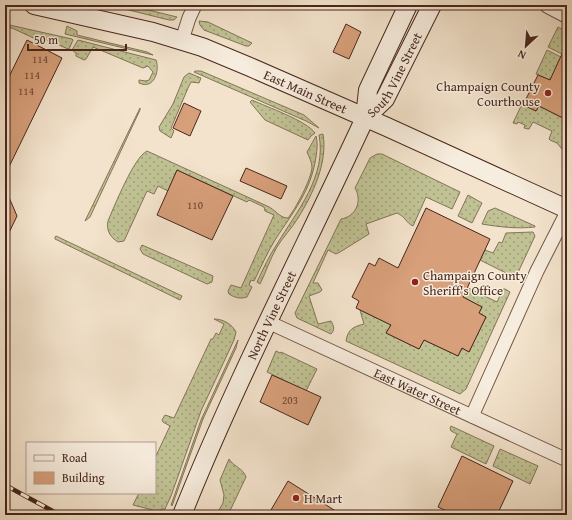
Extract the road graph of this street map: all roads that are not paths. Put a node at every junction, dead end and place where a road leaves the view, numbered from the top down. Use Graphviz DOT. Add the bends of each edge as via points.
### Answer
graph roads {
  1 [pos="34,5"];
  2 [pos="195,5"];
  3 [pos="408,5"];
  4 [pos="432,5"];
  5 [pos="548,5"];
  6 [pos="567,14"];
  7 [pos="182,40"];
  8 [pos="365,118"];
  9 [pos="567,209"];
  10 [pos="567,212"];
  11 [pos="268,322"];
  12 [pos="472,416"];
  13 [pos="567,460"];
  14 [pos="182,515"];
  1 -- 7 [label="main road, East Main Street"];
  2 -- 7 [label="street"];
  3 -- 8 [label="main road, South Vine Street" via="368,90"];
  4 -- 8 [label="main road, South Vine Street" via="385,99"];
  5 -- 6 [label="street"];
  7 -- 8 [label="main road, East Main Street"];
  8 -- 9 [label="main road, East Main Street"];
  8 -- 11 [label="main road, North Vine Street"];
  10 -- 12 [label="street" via="537,271"];
  11 -- 12 [label="street, East Water Street"];
  11 -- 14 [label="main road, North Vine Street"];
  12 -- 13 [label="street, East Water Street"];
}
